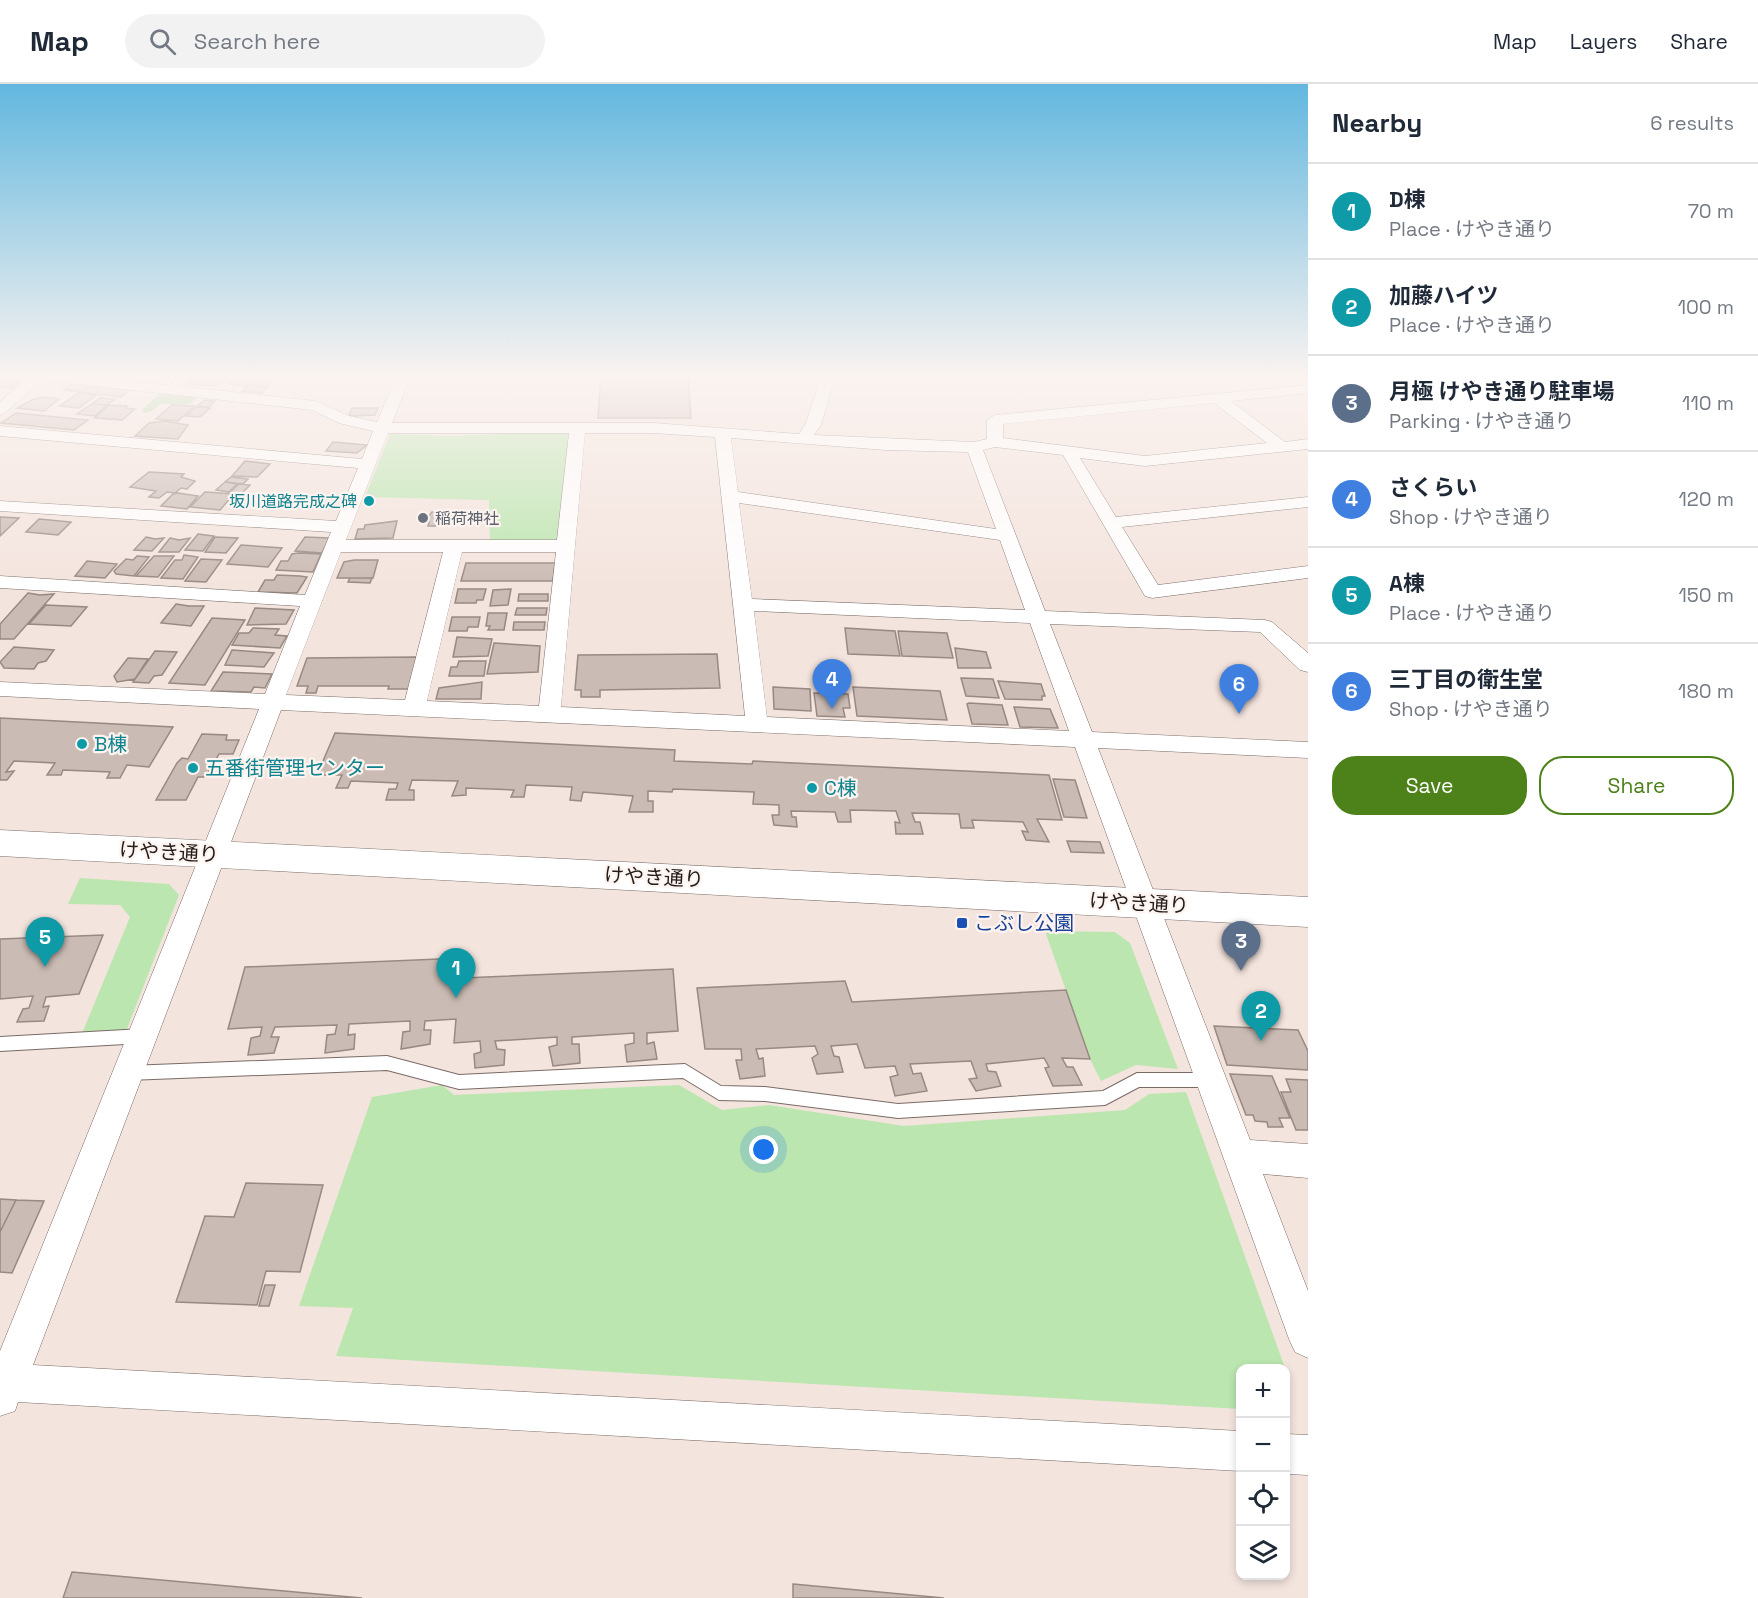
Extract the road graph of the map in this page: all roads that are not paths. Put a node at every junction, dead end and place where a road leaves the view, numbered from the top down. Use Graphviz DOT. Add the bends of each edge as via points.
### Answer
graph roads {
  1 [pos="163,446"];
  2 [pos="374,446"];
  3 [pos="576,446"];
  4 [pos="723,446"];
  5 [pos="984,446"];
  6 [pos="1005,446"];
  7 [pos="1294,446"];
  8 [pos="1282,447"];
  9 [pos="1071,451"];
  10 [pos="366,464"];
  11 [pos="728,496"];
  12 [pos="1308,502"];
  13 [pos="0,506"];
  14 [pos="1111,523"];
  15 [pos="341,527"];
  16 [pos="1007,536"];
  17 [pos="335,546"];
  18 [pos="454,546"];
  19 [pos="567,546"];
  20 [pos="1304,577"];
  21 [pos="0,582"];
  22 [pos="312,601"];
  23 [pos="744,605"];
  24 [pos="1040,619"];
  25 [pos="1308,665"];
  26 [pos="0,689"];
  27 [pos="272,702"];
  28 [pos="414,710"];
  29 [pos="549,716"];
  30 [pos="757,724"];
  31 [pos="1084,739"];
  32 [pos="1308,750"];
  33 [pos="0,843"];
  34 [pos="213,854"];
  35 [pos="1146,903"];
  36 [pos="1308,912"];
  37 [pos="143,1036"];
  38 [pos="0,1044"];
  39 [pos="129,1073"];
  40 [pos="1212,1080"];
  41 [pos="1240,1156"];
  42 [pos="1308,1161"];
  43 [pos="1308,1339"];
  44 [pos="2,1388"];
  45 [pos="1236,1451"];
  46 [pos="1290,1454"];
  47 [pos="1308,1455"];
  1 -- 10 [label="street"];
  2 -- 10 [label="street"];
  3 -- 19 [label="street"];
  4 -- 11 [label="street"];
  5 -- 16 [label="street"];
  6 -- 9 [label="street"];
  7 -- 8 [label="street"];
  8 -- 9 [label="street" via="1145,461"];
  9 -- 14 [label="street"];
  10 -- 15 [label="street"];
  11 -- 16 [label="street"];
  11 -- 23 [label="street"];
  12 -- 14 [label="street"];
  13 -- 15 [label="street"];
  14 -- 20 [label="street" via="1152,592"];
  15 -- 17 [label="street"];
  16 -- 24 [label="street"];
  17 -- 18 [label="street"];
  17 -- 22 [label="street"];
  18 -- 19 [label="street"];
  18 -- 28 [label="street"];
  19 -- 29 [label="street"];
  21 -- 22 [label="street"];
  22 -- 27 [label="street"];
  23 -- 24 [label="street"];
  23 -- 30 [label="street"];
  24 -- 25 [label="street" via="1265,626"];
  24 -- 31 [label="street"];
  26 -- 27 [label="street"];
  27 -- 28 [label="street"];
  27 -- 34 [label="street"];
  28 -- 29 [label="street"];
  29 -- 30 [label="street"];
  30 -- 31 [label="street"];
  31 -- 32 [label="street"];
  31 -- 35 [label="street"];
  33 -- 34 [label="street, けやき通り"];
  34 -- 35 [label="street, けやき通り"];
  34 -- 37 [label="street"];
  35 -- 36 [label="street, けやき通り"];
  35 -- 40 [label="street"];
  37 -- 38 [label="lane"];
  37 -- 39 [label="street"];
  39 -- 40 [label="lane" via="387,1063 459,1082 685,1071 719,1093 765,1094 898,1111 1105,1098 1137,1080"];
  39 -- 44 [label="street"];
  40 -- 41 [label="street"];
  41 -- 42 [label="street"];
  41 -- 43 [label="street"];
  44 -- 45 [label="street"];
  46 -- 47 [label="street"];
}
